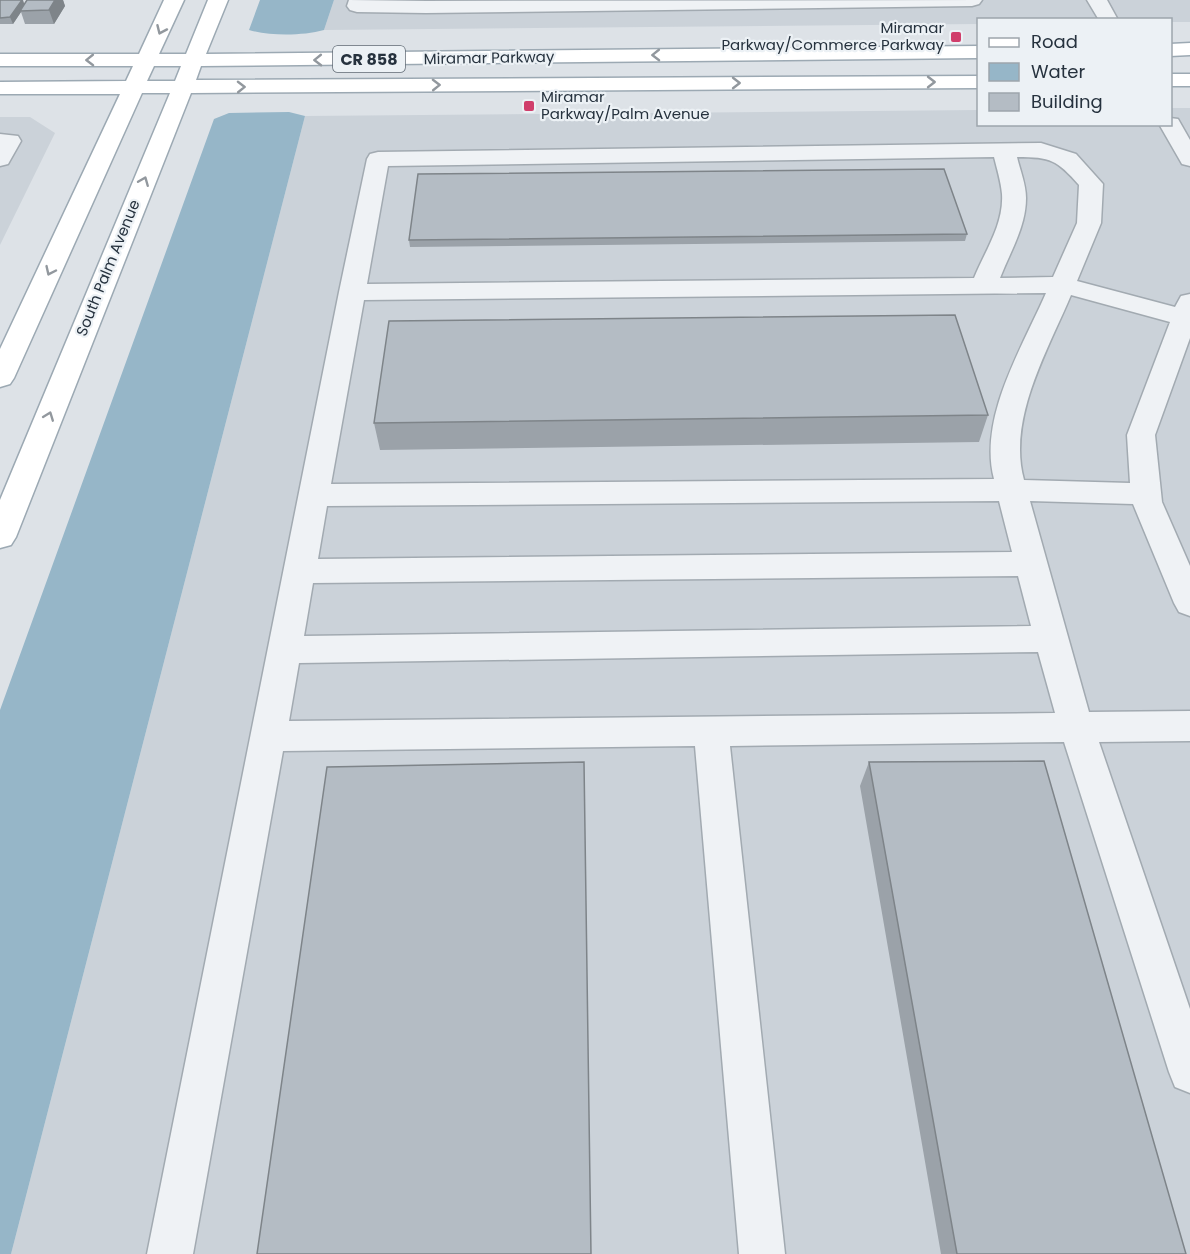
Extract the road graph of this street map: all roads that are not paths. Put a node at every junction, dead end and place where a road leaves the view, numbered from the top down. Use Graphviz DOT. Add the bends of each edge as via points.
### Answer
graph roads {
  1 [pos="174,0"];
  2 [pos="218,0"];
  3 [pos="359,0"];
  4 [pos="972,0"];
  5 [pos="1097,0"];
  6 [pos="1108,18"];
  7 [pos="1190,49"];
  8 [pos="1172,50"];
  9 [pos="977,52"];
  10 [pos="148,59"];
  11 [pos="194,59"];
  12 [pos="0,60"];
  13 [pos="1172,80"];
  14 [pos="1190,80"];
  15 [pos="977,82"];
  16 [pos="182,87"];
  17 [pos="0,88"];
  18 [pos="135,88"];
  19 [pos="1171,126"];
  20 [pos="0,141"];
  21 [pos="1004,150"];
  22 [pos="0,159"];
  23 [pos="1190,159"];
  24 [pos="1063,285"];
  25 [pos="984,286"];
  26 [pos="352,292"];
  27 [pos="1188,313"];
  28 [pos="1,375"];
  29 [pos="1012,490"];
  30 [pos="1147,494"];
  31 [pos="314,495"];
  32 [pos="0,537"];
  33 [pos="1031,564"];
  34 [pos="299,571"];
  35 [pos="1190,603"];
  36 [pos="1052,639"];
  37 [pos="285,650"];
  38 [pos="1190,726"];
  39 [pos="1077,727"];
  40 [pos="711,731"];
  41 [pos="268,736"];
  42 [pos="1190,1072"];
  43 [pos="170,1254"];
  44 [pos="762,1254"];
  1 -- 10 [label="main road, one-way"];
  2 -- 11 [label="main road, South Palm Avenue"];
  3 -- 4 [label="street" via="357,6 426,7"];
  5 -- 6 [label="street"];
  7 -- 8 [label="main road"];
  9 -- 11 [label="main road, Miramar Parkway / CR 858, one-way"];
  10 -- 11 [label="main road, Miramar Parkway / CR 858"];
  10 -- 12 [label="main road, Miramar Parkway / CR 858, one-way"];
  10 -- 18 [label="main road"];
  11 -- 16 [label="main road, South Palm Avenue"];
  13 -- 14 [label="main road"];
  16 -- 15 [label="main road, Miramar Parkway / CR 858, one-way"];
  16 -- 18 [label="main road, Miramar Parkway / CR 858"];
  32 -- 16 [label="main road, South Palm Avenue, one-way"];
  17 -- 18 [label="main road, Miramar Parkway / CR 858"];
  18 -- 28 [label="main road, one-way"];
  19 -- 23 [label="street"];
  20 -- 22 [label="street" via="10,141"];
  21 -- 24 [label="street" via="1041,150 1068,159 1090,184 1089,223"];
  21 -- 25 [label="street" via="1014,197 1008,228"];
  21 -- 26 [label="street" via="378,159"];
  24 -- 25 [label="street"];
  24 -- 27 [label="street"];
  24 -- 29 [label="street" via="1010,408 1004,462"];
  25 -- 26 [label="street"];
  26 -- 31 [label="street"];
  27 -- 30 [label="street" via="1141,435"];
  29 -- 30 [label="street"];
  29 -- 31 [label="street"];
  29 -- 33 [label="street"];
  30 -- 35 [label="street"];
  31 -- 34 [label="street"];
  33 -- 34 [label="street"];
  33 -- 36 [label="street"];
  34 -- 37 [label="street"];
  36 -- 37 [label="street"];
  36 -- 39 [label="street"];
  37 -- 41 [label="street"];
  38 -- 39 [label="street"];
  39 -- 40 [label="street"];
  39 -- 42 [label="street"];
  40 -- 41 [label="street"];
  40 -- 44 [label="street"];
  41 -- 43 [label="street"];
}
